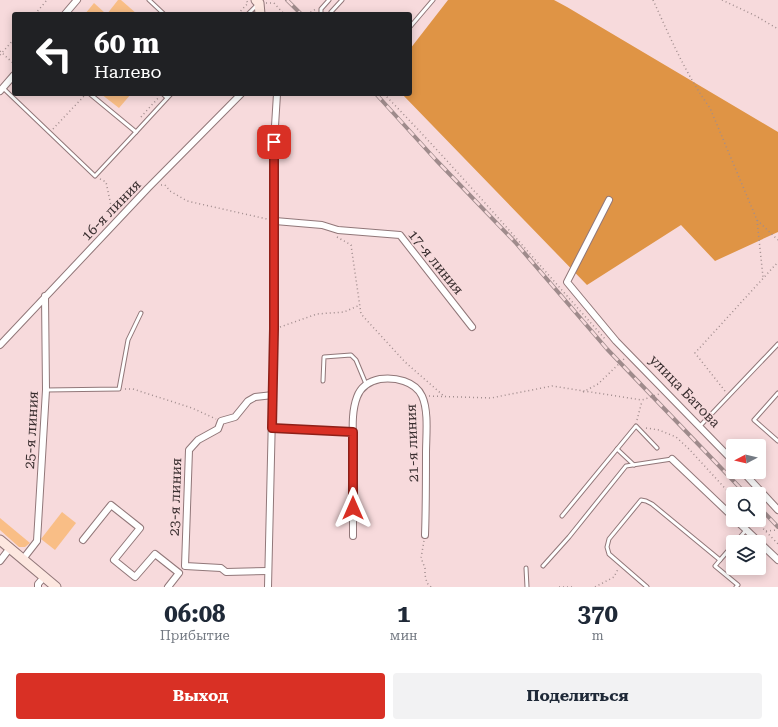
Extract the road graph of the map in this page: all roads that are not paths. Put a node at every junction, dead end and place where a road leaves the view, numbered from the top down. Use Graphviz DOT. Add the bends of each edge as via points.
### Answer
graph roads {
  1 [pos="77,0"];
  2 [pos="149,0"];
  3 [pos="329,0"];
  4 [pos="342,0"];
  5 [pos="433,0"];
  6 [pos="257,2"];
  7 [pos="67,12"];
  8 [pos="162,12"];
  9 [pos="250,12"];
  10 [pos="260,12"];
  11 [pos="321,12"];
  12 [pos="331,12"];
  13 [pos="412,25"];
  14 [pos="12,77"];
  15 [pos="1,89"];
  16 [pos="92,96"];
  17 [pos="239,96"];
  18 [pos="276,96"];
  19 [pos="167,98"];
  20 [pos="136,132"];
  21 [pos="609,200"];
  22 [pos="275,221"];
  23 [pos="45,296"];
  24 [pos="141,313"];
  25 [pos="472,327"];
  26 [pos="778,344"];
  27 [pos="0,345"];
  28 [pos="323,381"];
  29 [pos="366,384"];
  30 [pos="46,390"];
  31 [pos="778,393"];
  32 [pos="273,395"];
  33 [pos="700,426"];
  34 [pos="272,428"];
  35 [pos="353,432"];
  36 [pos="778,441"];
  37 [pos="657,448"];
  38 [pos="617,449"];
  39 [pos="726,454"];
  40 [pos="672,460"];
  41 [pos="634,465"];
  42 [pos="749,479"];
  43 [pos="726,510"];
  44 [pos="778,510"];
  45 [pos="562,516"];
  46 [pos="743,527"];
  47 [pos="746,530"];
  48 [pos="742,535"];
  49 [pos="751,535"];
  50 [pos="353,536"];
  51 [pos="425,536"];
  52 [pos="0,540"];
  53 [pos="83,540"];
  54 [pos="10,548"];
  55 [pos="766,549"];
  56 [pos="726,553"];
  57 [pos="23,559"];
  58 [pos="720,560"];
  59 [pos="778,560"];
  60 [pos="0,561"];
  61 [pos="544,566"];
  62 [pos="526,568"];
  63 [pos="268,571"];
  64 [pos="44,577"];
  65 [pos="38,587"];
  66 [pos="56,587"];
  67 [pos="168,587"];
  68 [pos="268,587"];
  69 [pos="527,587"];
  70 [pos="647,587"];
  71 [pos="736,587"];
  1 -- 7 [label="street"];
  2 -- 8 [label="lane"];
  3 -- 11 [label="lane"];
  4 -- 12 [label="lane"];
  5 -- 13 [label="lane"];
  6 -- 9 [label="lane"];
  6 -- 10 [label="street"];
  14 -- 15 [label="street"];
  15 -- 20 [label="lane" via="95,176"];
  16 -- 20 [label="lane"];
  17 -- 23 [label="street, 16-я линия"];
  18 -- 22 [label="street"];
  19 -- 20 [label="lane"];
  21 -- 33 [label="street, улица Батова" via="567,282 616,341"];
  22 -- 25 [label="street, 17-я линия" via="322,225 338,230 400,234"];
  22 -- 32 [label="street"];
  23 -- 27 [label="street, 16-я линия"];
  23 -- 30 [label="street, 25-я линия"];
  24 -- 30 [label="lane" via="128,340 119,389"];
  26 -- 33 [label="lane"];
  28 -- 29 [label="lane" via="324,357 351,355 356,360"];
  29 -- 35 [label="street" via="357,397"];
  29 -- 51 [label="street, 21-я линия" via="382,379 403,380 422,396 426,433"];
  30 -- 57 [label="street, 25-я линия" via="37,541"];
  31 -- 36 [label="lane" via="754,420"];
  32 -- 34 [label="street"];
  32 -- 63 [label="street, 23-я линия" via="255,397 248,401 235,416 221,421 218,429 198,440 189,450 185,566 221,568 226,572"];
  33 -- 39 [label="street, улица Батова"];
  34 -- 35 [label="street"];
  34 -- 63 [label="street"];
  35 -- 50 [label="street"];
  37 -- 38 [label="lane" via="636,426"];
  38 -- 41 [label="lane"];
  38 -- 45 [label="lane"];
  40 -- 41 [label="lane"];
  40 -- 43 [label="street"];
  41 -- 61 [label="lane" via="626,466"];
  42 -- 44 [label="street"];
  46 -- 47 [label="street"];
  47 -- 48 [label="lane"];
  47 -- 49 [label="street"];
  52 -- 54 [label="street"];
  53 -- 67 [label="street" via="111,505 140,528 114,560 136,578 155,554 179,573"];
  54 -- 57 [label="street"];
  54 -- 60 [label="street"];
  55 -- 59 [label="street"];
  56 -- 58 [label="lane"];
  57 -- 64 [label="street"];
  58 -- 70 [label="lane" via="652,504 641,500 609,539 607,547 609,554"];
  58 -- 71 [label="lane" via="715,566 738,585"];
  62 -- 69 [label="lane"];
  63 -- 68 [label="street"];
  64 -- 65 [label="street"];
  64 -- 66 [label="street"];
}
